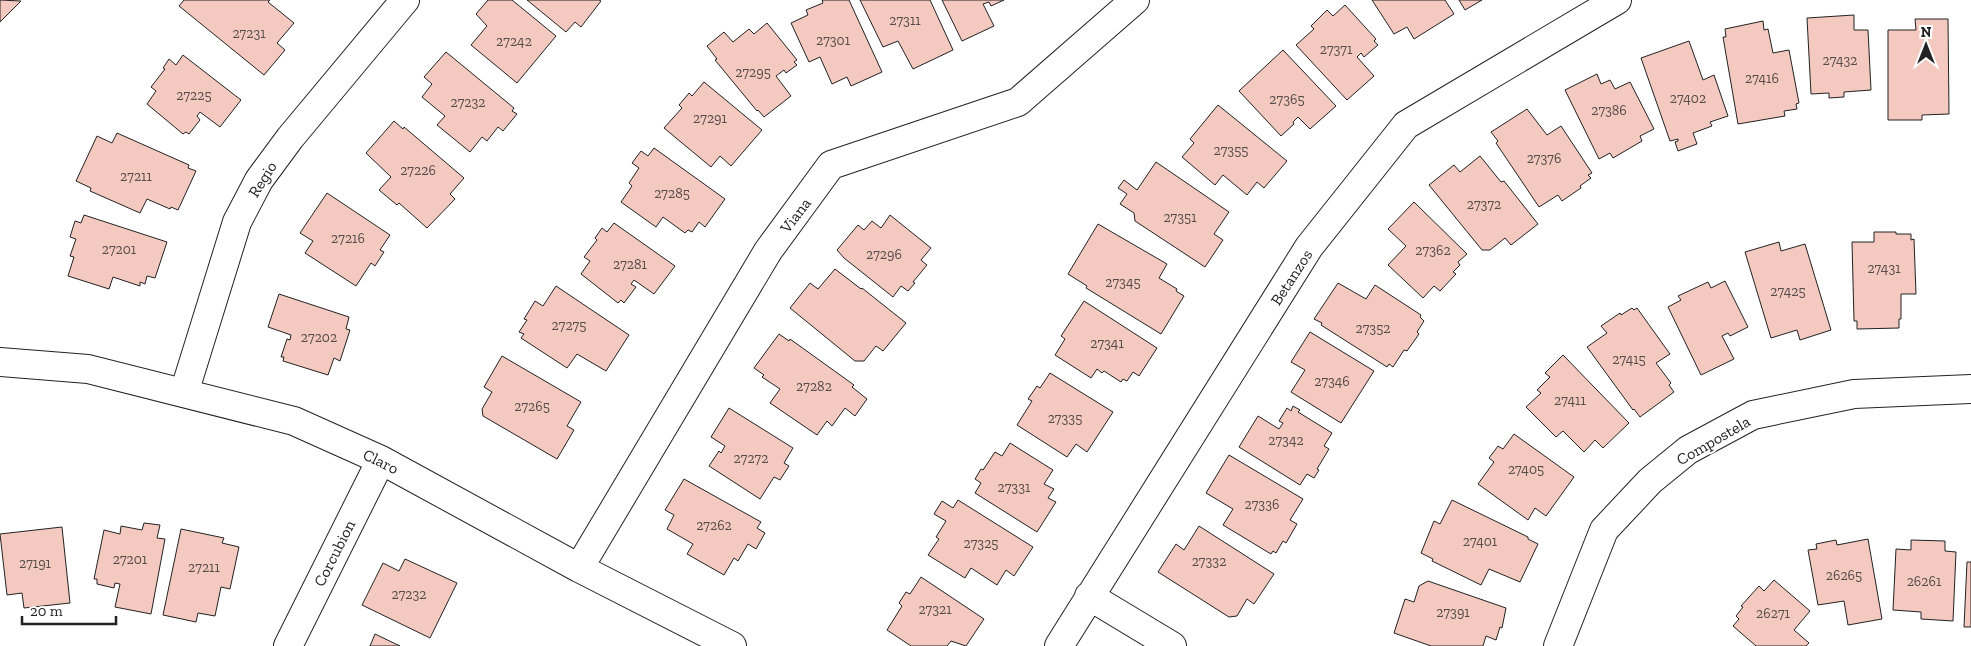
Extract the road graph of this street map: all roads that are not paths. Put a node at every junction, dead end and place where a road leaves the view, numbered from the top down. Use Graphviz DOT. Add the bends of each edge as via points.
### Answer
graph roads {
  1 [pos="405,0"];
  2 [pos="1134,0"];
  3 [pos="1617,0"];
  4 [pos="0,362"];
  5 [pos="1971,389"];
  6 [pos="184,393"];
  7 [pos="381,460"];
  8 [pos="579,568"];
  9 [pos="1089,596"];
  10 [pos="288,646"];
  11 [pos="732,646"];
  12 [pos="1059,646"];
  13 [pos="1172,646"];
  14 [pos="1558,646"];
  1 -- 6 [label="street, Regio" via="259,180 238,222"];
  2 -- 8 [label="street, Viana" via="1018,102 831,165 768,251"];
  3 -- 9 [label="street, Betanzos" via="1406,125 1309,247"];
  4 -- 6 [label="street, Claro" via="88,369"];
  5 -- 14 [label="street, Compostela" via="1854,394 1753,415 1688,450 1650,481 1604,530"];
  6 -- 7 [label="street, Claro" via="294,421"];
  7 -- 8 [label="street, Claro"];
  7 -- 10 [label="street, Corcubion"];
  8 -- 11 [label="street, Claro"];
  9 -- 12 [label="street, Betanzos"];
  9 -- 13 [label="street"];
}
